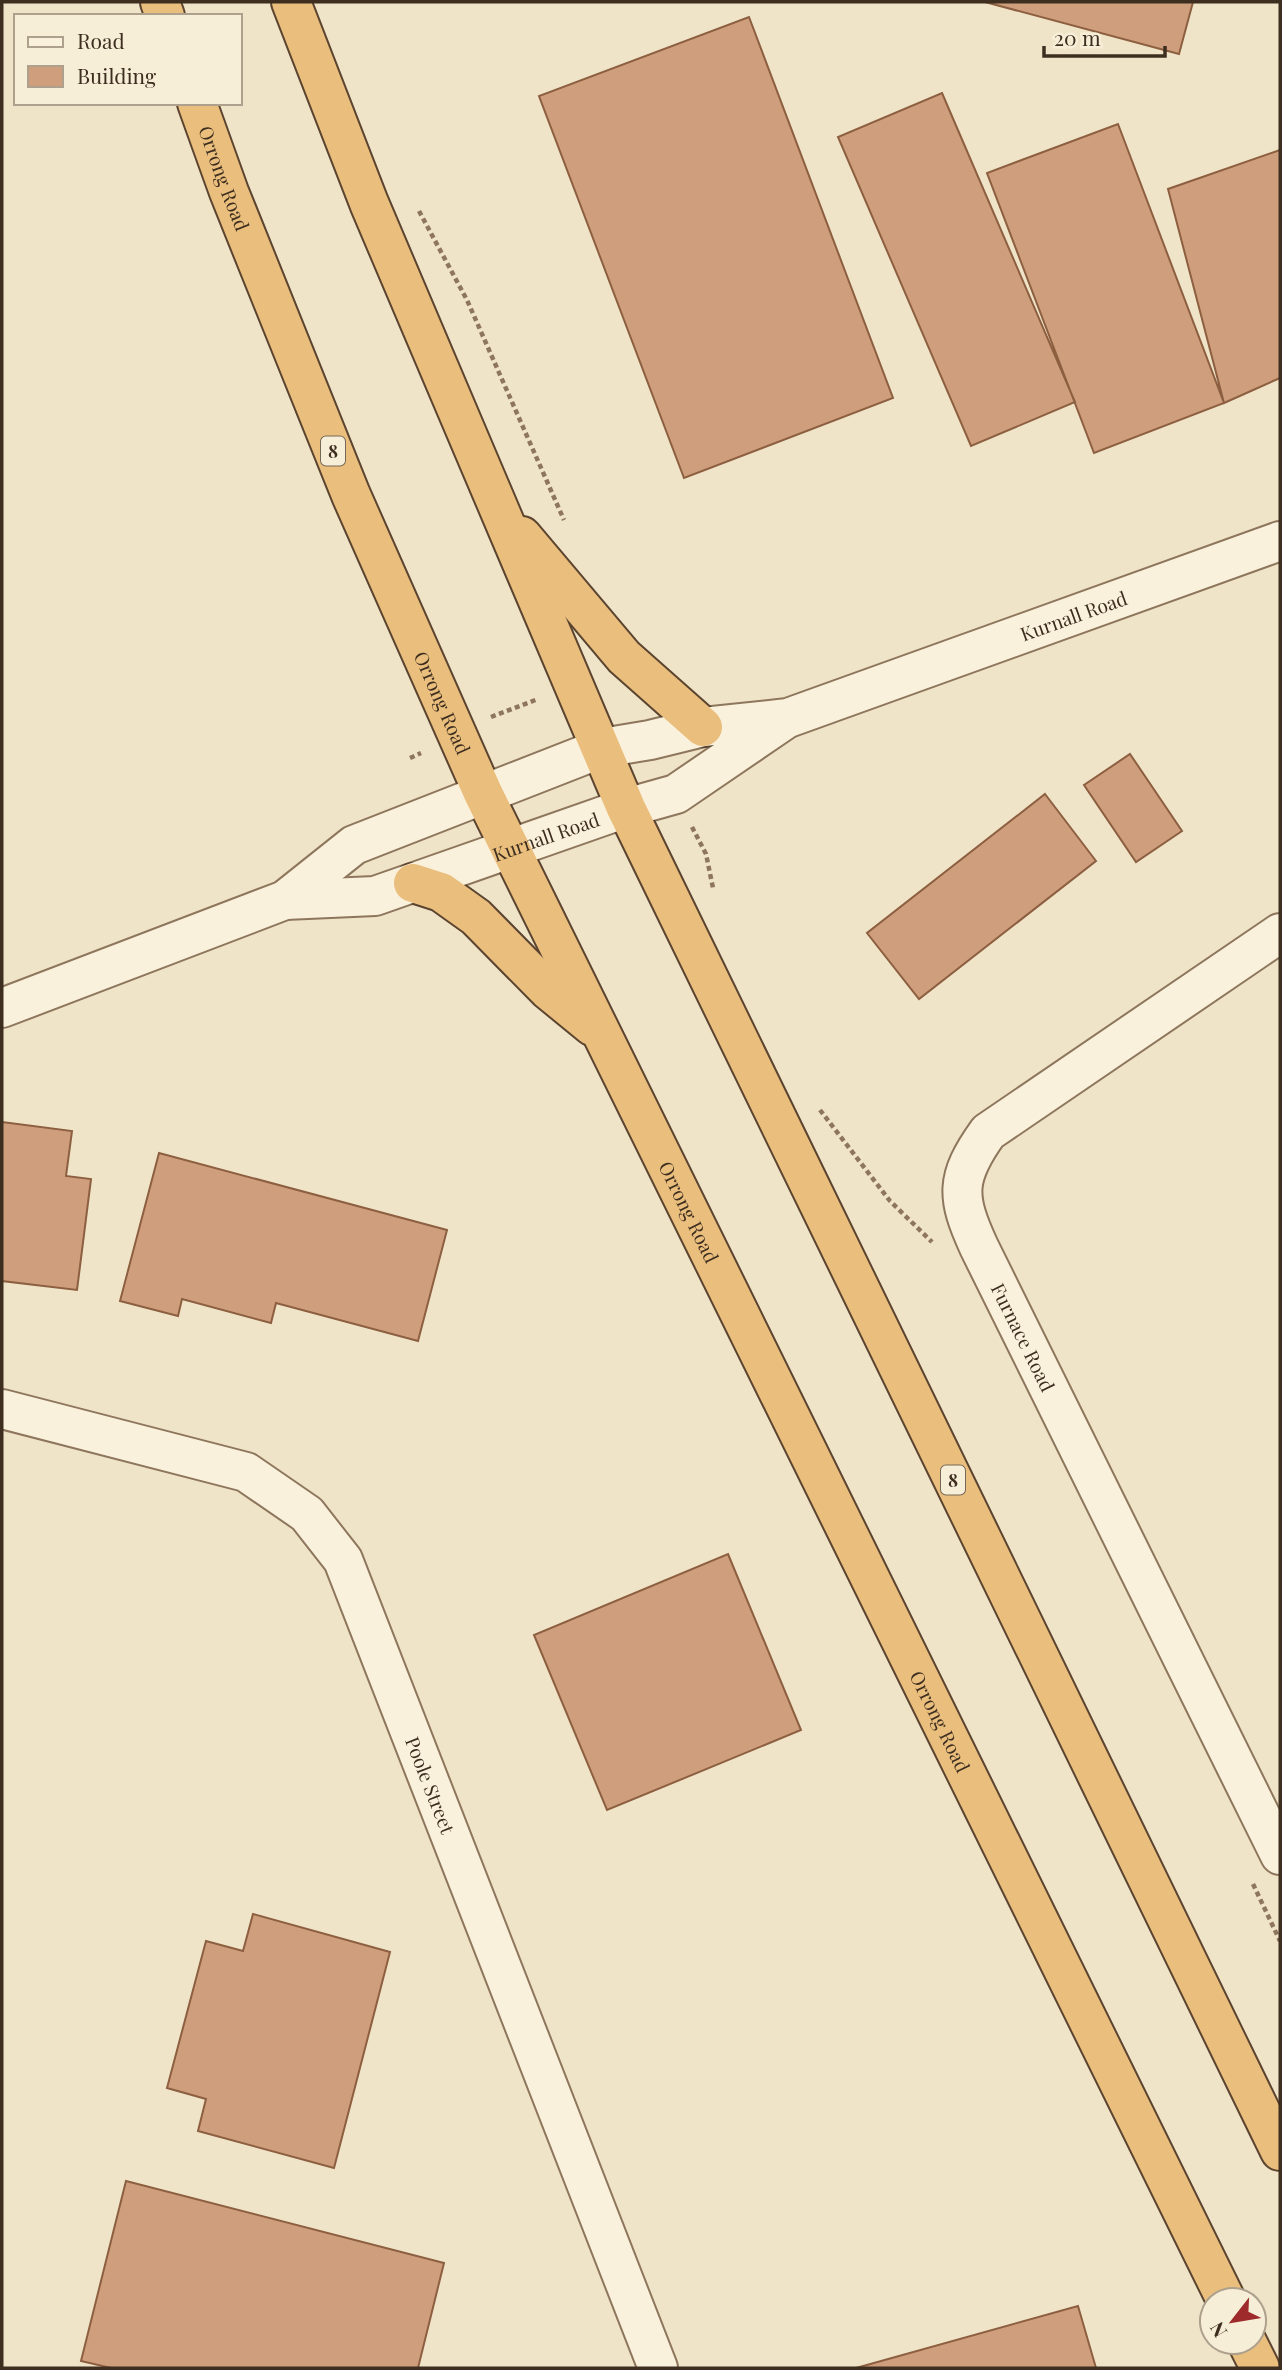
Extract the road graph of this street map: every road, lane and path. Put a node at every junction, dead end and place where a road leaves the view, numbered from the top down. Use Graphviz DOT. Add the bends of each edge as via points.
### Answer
graph roads {
  1 [pos="292,2"];
  2 [pos="198,105"];
  3 [pos="416,205"];
  4 [pos="496,505"];
  5 [pos="566,524"];
  6 [pos="1280,541"];
  7 [pos="574,685"];
  8 [pos="788,718"];
  9 [pos="703,727"];
  10 [pos="457,734"];
  11 [pos="602,748"];
  12 [pos="410,758"];
  13 [pos="483,793"];
  14 [pos="676,794"];
  15 [pos="626,808"];
  16 [pos="510,848"];
  17 [pos="413,883"];
  18 [pos="715,898"];
  19 [pos="285,900"];
  20 [pos="1280,933"];
  21 [pos="2,1008"];
  22 [pos="601,1035"];
  23 [pos="819,1108"];
  24 [pos="933,1243"];
  25 [pos="2,1409"];
  26 [pos="1280,1855"];
  27 [pos="1250,1878"];
  28 [pos="1280,1941"];
  29 [pos="1280,2151"];
  30 [pos="1219,2286"];
  31 [pos="658,2368"];
  1 -- 4 [label="highway, 8" via="369,203"];
  2 -- 10 [label="highway, Orrong Road / 8" via="351,495"];
  3 -- 5 [label="path" via="467,300"];
  4 -- 7 [label="highway, 8"];
  4 -- 9 [label="highway" via="624,657"];
  6 -- 8 [label="street, Kurnall Road"];
  7 -- 10 [label="path"];
  7 -- 11 [label="highway, 8"];
  8 -- 9 [label="street, Kurnall Road"];
  8 -- 14 [label="street, Kurnall Road"];
  9 -- 11 [label="street, Kurnall Road"];
  10 -- 12 [label="path"];
  10 -- 13 [label="highway, Orrong Road / 8"];
  11 -- 13 [label="street, Kurnall Road"];
  11 -- 15 [label="highway, 8"];
  13 -- 16 [label="highway, Orrong Road / 8"];
  13 -- 19 [label="street, Kurnall Road" via="354,845"];
  14 -- 15 [label="street, Kurnall Road"];
  14 -- 18 [label="path" via="706,854"];
  15 -- 16 [label="street, Kurnall Road"];
  15 -- 29 [label="highway, 8"];
  16 -- 17 [label="street, Kurnall Road"];
  16 -- 22 [label="highway, Orrong Road / 8"];
  17 -- 19 [label="street, Kurnall Road" via="375,896"];
  17 -- 22 [label="highway" via="441,892 476,917 548,990"];
  19 -- 21 [label="street, Kurnall Road"];
  20 -- 26 [label="street, Furnace Road" via="988,1132 972,1154 961,1182 965,1214 979,1247"];
  22 -- 30 [label="highway, Orrong Road / 8"];
  23 -- 24 [label="path" via="890,1201"];
  25 -- 31 [label="street, Poole Street" via="246,1472 307,1514 344,1560"];
  27 -- 28 [label="path"];
}
